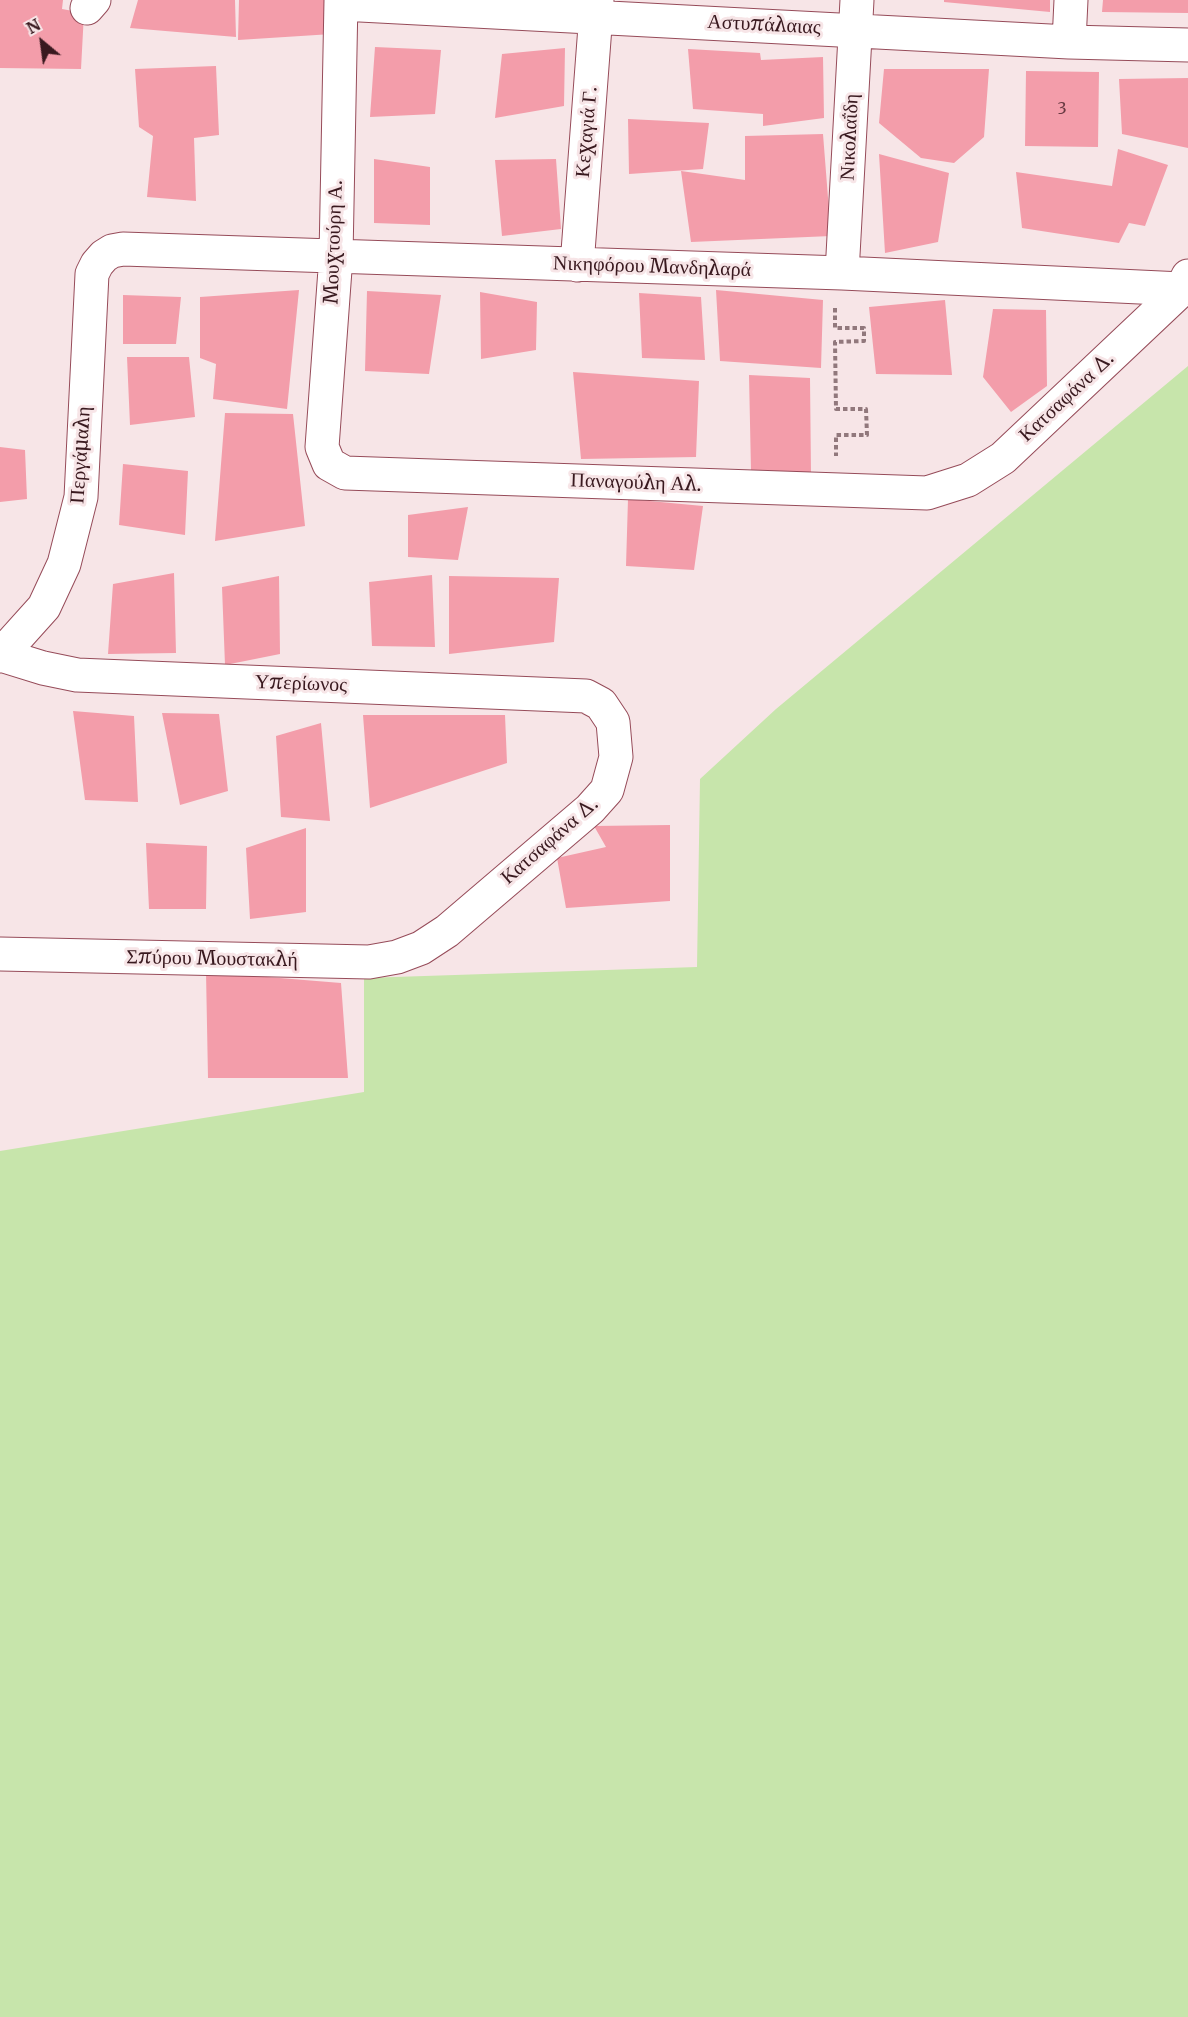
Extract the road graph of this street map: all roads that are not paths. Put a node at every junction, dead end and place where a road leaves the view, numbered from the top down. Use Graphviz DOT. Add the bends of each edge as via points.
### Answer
graph roads {
  1 [pos="1071,0"];
  2 [pos="341,2"];
  3 [pos="597,8"];
  4 [pos="857,15"];
  5 [pos="1069,42"];
  6 [pos="1188,45"];
  7 [pos="123,249"];
  8 [pos="336,256"];
  9 [pos="577,265"];
  10 [pos="852,274"];
  11 [pos="1185,282"];
  12 [pos="345,473"];
  13 [pos="927,493"];
  14 [pos="1,656"];
  15 [pos="601,704"];
  16 [pos="421,948"];
  17 [pos="0,954"];
  1 -- 5 [label="street"];
  2 -- 3 [label="street, Αστυπάλαιας"];
  2 -- 8 [label="street, Μουχτούρη Α."];
  3 -- 4 [label="street, Αστυπάλαιας"];
  3 -- 9 [label="street, Κεχαγιά Γ."];
  4 -- 5 [label="street, Αστυπάλαιας"];
  4 -- 10 [label="street, Νικολαΐδη"];
  5 -- 6 [label="street, Αστυπάλαιας"];
  7 -- 8 [label="street, Νικηφόρου Μανδηλαρά"];
  7 -- 14 [label="street, Περγάμαλη" via="104,256 92,274 81,497 64,564 44,606"];
  8 -- 9 [label="street, Νικηφόρου Μανδηλαρά"];
  8 -- 12 [label="street, Μουχτούρη Α." via="322,447 329,464"];
  9 -- 10 [label="street, Νικηφόρου Μανδηλαρά"];
  10 -- 11 [label="street, Νικηφόρου Μανδηλαρά"];
  11 -- 13 [label="street, Κατσαφάνα Δ." via="1003,458 968,480"];
  12 -- 13 [label="street, Παναγούλη Αλ."];
  14 -- 15 [label="street, Υπερίωνος" via="77,675 555,694 586,696"];
  15 -- 16 [label="street, Κατσαφάνα Δ." via="613,722 616,757 607,790 590,809 447,931"];
  16 -- 17 [label="street, Σπύρου Μουστακλή" via="369,962"];
}
